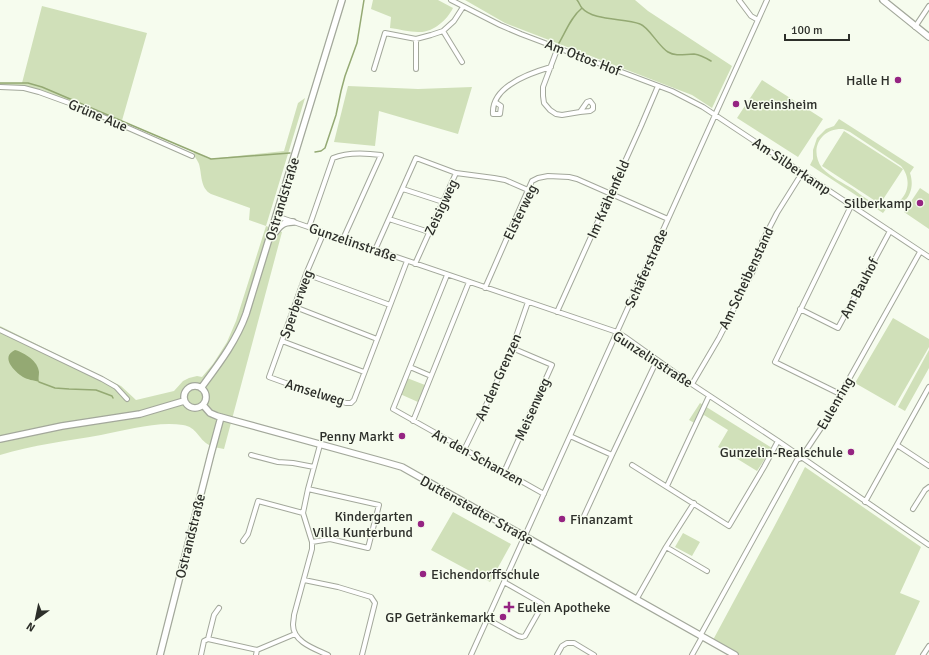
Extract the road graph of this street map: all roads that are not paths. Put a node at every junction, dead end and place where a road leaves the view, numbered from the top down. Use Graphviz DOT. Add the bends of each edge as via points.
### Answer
graph roads {
  1 [pos="342,0"];
  2 [pos="451,0"];
  3 [pos="739,0"];
  4 [pos="767,0"];
  5 [pos="883,0"];
  6 [pos="929,6"];
  7 [pos="463,7"];
  8 [pos="758,20"];
  9 [pos="915,26"];
  10 [pos="443,31"];
  11 [pos="929,37"];
  12 [pos="416,39"];
  13 [pos="558,47"];
  14 [pos="462,62"];
  15 [pos="550,67"];
  16 [pos="374,69"];
  17 [pos="416,69"];
  18 [pos="658,86"];
  19 [pos="0,87"];
  20 [pos="495,102"];
  21 [pos="580,112"];
  22 [pos="715,115"];
  23 [pos="192,156"];
  24 [pos="456,173"];
  25 [pos="802,173"];
  26 [pos="403,189"];
  27 [pos="528,190"];
  28 [pos="611,194"];
  29 [pos="443,202"];
  30 [pos="851,206"];
  31 [pos="276,216"];
  32 [pos="389,219"];
  33 [pos="668,219"];
  34 [pos="293,222"];
  35 [pos="309,227"];
  36 [pos="324,232"];
  37 [pos="429,232"];
  38 [pos="890,232"];
  39 [pos="343,239"];
  40 [pos="269,241"];
  41 [pos="375,250"];
  42 [pos="920,252"];
  43 [pos="929,257"];
  44 [pos="407,261"];
  45 [pos="415,264"];
  46 [pos="306,274"];
  47 [pos="447,274"];
  48 [pos="469,282"];
  49 [pos="485,288"];
  50 [pos="528,302"];
  51 [pos="390,305"];
  52 [pos="295,308"];
  53 [pos="800,309"];
  54 [pos="557,312"];
  55 [pos="0,330"];
  56 [pos="617,332"];
  57 [pos="377,339"];
  58 [pos="282,341"];
  59 [pos="512,348"];
  60 [pos="656,360"];
  61 [pos="410,367"];
  62 [pos="364,372"];
  63 [pos="431,376"];
  64 [pos="269,377"];
  65 [pos="692,384"];
  66 [pos="929,387"];
  67 [pos="201,388"];
  68 [pos="840,394"];
  69 [pos="709,396"];
  70 [pos="128,399"];
  71 [pos="184,401"];
  72 [pos="202,405"];
  73 [pos="221,418"];
  74 [pos="413,421"];
  75 [pos="570,436"];
  76 [pos="0,439"];
  77 [pos="778,442"];
  78 [pos="320,445"];
  79 [pos="897,445"];
  80 [pos="464,450"];
  81 [pos="251,455"];
  82 [pos="612,455"];
  83 [pos="801,458"];
  84 [pos="632,465"];
  85 [pos="929,466"];
  86 [pos="314,468"];
  87 [pos="504,472"];
  88 [pos="667,486"];
  89 [pos="929,487"];
  90 [pos="308,489"];
  91 [pos="544,494"];
  92 [pos="865,502"];
  93 [pos="694,503"];
  94 [pos="913,509"];
  95 [pos="303,513"];
  96 [pos="584,516"];
  97 [pos="524,536"];
  98 [pos="243,541"];
  99 [pos="312,542"];
  100 [pos="929,545"];
  101 [pos="666,547"];
  102 [pos="707,571"];
  103 [pos="304,580"];
  104 [pos="504,582"];
  105 [pos="636,600"];
  106 [pos="220,608"];
  107 [pos="487,619"];
  108 [pos="295,634"];
  109 [pos="701,636"];
  110 [pos="208,639"];
  111 [pos="929,646"];
  112 [pos="257,650"];
  113 [pos="160,655"];
  114 [pos="201,655"];
  115 [pos="256,655"];
  116 [pos="328,655"];
  117 [pos="362,655"];
  118 [pos="471,655"];
  119 [pos="557,655"];
  120 [pos="594,655"];
  121 [pos="692,655"];
  122 [pos="735,655"];
  123 [pos="923,655"];
  1 -- 31 [label="street, Ostrandstraße"];
  2 -- 7 [label="street, Am Ottos Hof"];
  3 -- 8 [label="street" via="751,16"];
  4 -- 8 [label="street, Schäferstraße"];
  5 -- 9 [label="street"];
  6 -- 9 [label="street"];
  7 -- 10 [label="street" via="454,21"];
  7 -- 13 [label="street, Am Ottos Hof" via="500,25"];
  8 -- 22 [label="street, Schäferstraße"];
  9 -- 11 [label="street"];
  10 -- 12 [label="street"];
  10 -- 14 [label="street"];
  12 -- 16 [label="street" via="385,33"];
  12 -- 17 [label="street"];
  13 -- 15 [label="street"];
  13 -- 18 [label="street, Am Ottos Hof"];
  15 -- 20 [label="street" via="524,76 502,92"];
  15 -- 21 [label="street" via="543,87 544,103 550,110 562,116"];
  18 -- 22 [label="street, Am Ottos Hof" via="686,98"];
  18 -- 28 [label="street, Im Krähenfeld"];
  19 -- 23 [label="street, Grüne Aue" via="24,88 39,92 83,108"];
  22 -- 25 [label="street, Am Silberkamp"];
  22 -- 33 [label="street, Schäferstraße"];
  24 -- 26 [label="street" via="416,158"];
  24 -- 27 [label="street, Zeisigweg" via="505,180"];
  24 -- 29 [label="street, Zeisigweg"];
  25 -- 30 [label="street, Am Silberkamp"];
  25 -- 65 [label="street, Am Scheibenstand" via="777,213 762,242 759,257 747,282"];
  26 -- 29 [label="street"];
  26 -- 32 [label="street"];
  27 -- 28 [label="street, Elsterweg" via="532,181 538,178 560,176 577,179"];
  27 -- 49 [label="street, Elsterweg"];
  28 -- 33 [label="street, Elsterweg"];
  28 -- 54 [label="street, Im Krähenfeld"];
  29 -- 37 [label="street, Zeisigweg"];
  30 -- 38 [label="street, Am Silberkamp"];
  30 -- 53 [label="street"];
  31 -- 34 [label="street, Gunzelinstraße"];
  31 -- 40 [label="street, Ostrandstraße"];
  32 -- 37 [label="street"];
  32 -- 41 [label="street"];
  33 -- 56 [label="street, Schäferstraße"];
  34 -- 35 [label="street, Gunzelinstraße"];
  34 -- 40 [label="street" via="282,224"];
  35 -- 36 [label="street, Gunzelinstraße"];
  35 -- 39 [label="street" via="333,158 356,154 381,156"];
  36 -- 39 [label="street, Gunzelinstraße"];
  36 -- 46 [label="street, Sperberweg"];
  37 -- 45 [label="street, Zeisigweg"];
  38 -- 42 [label="street, Am Silberkamp"];
  38 -- 53 [label="street, Am Bauhof" via="838,328"];
  39 -- 41 [label="street, Gunzelinstraße"];
  40 -- 67 [label="street, Ostrandstraße" via="239,332"];
  41 -- 44 [label="street, Gunzelinstraße"];
  42 -- 43 [label="street, Am Silberkamp"];
  42 -- 68 [label="street, Eulenring"];
  44 -- 45 [label="street, Gunzelinstraße"];
  44 -- 51 [label="street, Amselweg"];
  45 -- 47 [label="street, Gunzelinstraße"];
  46 -- 51 [label="street"];
  46 -- 52 [label="street, Sperberweg"];
  47 -- 48 [label="street, Gunzelinstraße"];
  47 -- 61 [label="street, An den Schanzen"];
  48 -- 49 [label="street, Gunzelinstraße"];
  48 -- 63 [label="street"];
  49 -- 50 [label="street, Gunzelinstraße"];
  50 -- 54 [label="street, Gunzelinstraße"];
  50 -- 59 [label="street, An den Grenzen"];
  51 -- 57 [label="street, Amselweg"];
  52 -- 57 [label="street"];
  52 -- 58 [label="street, Sperberweg"];
  53 -- 68 [label="street" via="775,362"];
  54 -- 56 [label="street, Gunzelinstraße"];
  55 -- 70 [label="street" via="102,379 116,387"];
  56 -- 60 [label="street, Gunzelinstraße"];
  56 -- 75 [label="street, Schäferstraße"];
  57 -- 62 [label="street, Amselweg"];
  58 -- 62 [label="street"];
  58 -- 64 [label="street, Sperberweg"];
  59 -- 80 [label="street, An den Grenzen"];
  59 -- 87 [label="street, Meisenweg" via="552,365"];
  60 -- 65 [label="street, Gunzelinstraße"];
  60 -- 82 [label="street"];
  61 -- 63 [label="street"];
  61 -- 74 [label="street, An den Schanzen" via="393,409"];
  62 -- 64 [label="street, Amselweg" via="354,400 346,403"];
  63 -- 74 [label="street"];
  65 -- 69 [label="street, Gunzelinstraße"];
  66 -- 79 [label="street"];
  67 -- 71 [label="street" via="195,386 188,389 184,394"];
  67 -- 72 [label="street" via="206,397"];
  68 -- 83 [label="street, Eulenring"];
  69 -- 77 [label="street, Gunzelinstraße"];
  69 -- 88 [label="street"];
  71 -- 72 [label="street" via="191,408"];
  71 -- 76 [label="street" via="140,414"];
  72 -- 73 [label="street, Duttenstedter Straße" via="210,413"];
  73 -- 78 [label="street, Duttenstedter Straße"];
  73 -- 113 [label="street, Ostrandstraße"];
  74 -- 80 [label="street, An den Schanzen"];
  75 -- 82 [label="street"];
  75 -- 91 [label="street, Schäferstraße"];
  77 -- 83 [label="street, Gunzelinstraße"];
  77 -- 93 [label="street" via="729,526"];
  78 -- 86 [label="street"];
  78 -- 97 [label="street, Duttenstedter Straße" via="402,468"];
  79 -- 85 [label="street"];
  79 -- 92 [label="street"];
  80 -- 87 [label="street, An den Schanzen"];
  81 -- 86 [label="street"];
  82 -- 96 [label="street"];
  83 -- 92 [label="street, Gunzelinstraße"];
  83 -- 109 [label="street, Eulenring" via="797,460"];
  84 -- 88 [label="street"];
  86 -- 90 [label="street"];
  87 -- 91 [label="street, An den Schanzen"];
  88 -- 93 [label="street"];
  89 -- 94 [label="street"];
  90 -- 95 [label="street"];
  90 -- 99 [label="street" via="379,505 368,548 330,539"];
  91 -- 97 [label="street, Schäferstraße"];
  92 -- 100 [label="street, Gunzelinstraße"];
  93 -- 101 [label="street"];
  95 -- 98 [label="street" via="258,501 248,534"];
  95 -- 99 [label="street"];
  97 -- 104 [label="street, Schäferstraße"];
  97 -- 105 [label="street, Duttenstedter Straße"];
  99 -- 103 [label="street"];
  101 -- 102 [label="street"];
  101 -- 105 [label="street"];
  103 -- 108 [label="street" via="294,615"];
  103 -- 117 [label="street" via="371,597 375,603"];
  104 -- 107 [label="street, Schäferstraße"];
  104 -- 107 [label="street" via="542,606 522,637"];
  105 -- 109 [label="street, Duttenstedter Straße"];
  106 -- 110 [label="street" via="214,614"];
  107 -- 118 [label="street, Schäferstraße"];
  108 -- 112 [label="street"];
  108 -- 116 [label="street" via="305,644"];
  109 -- 121 [label="street, Eulenring"];
  109 -- 122 [label="street, Duttenstedter Straße"];
  110 -- 112 [label="street"];
  110 -- 114 [label="street" via="204,641"];
  111 -- 123 [label="street"];
  112 -- 115 [label="street"];
  119 -- 120 [label="street" via="567,642 574,643"];
}
